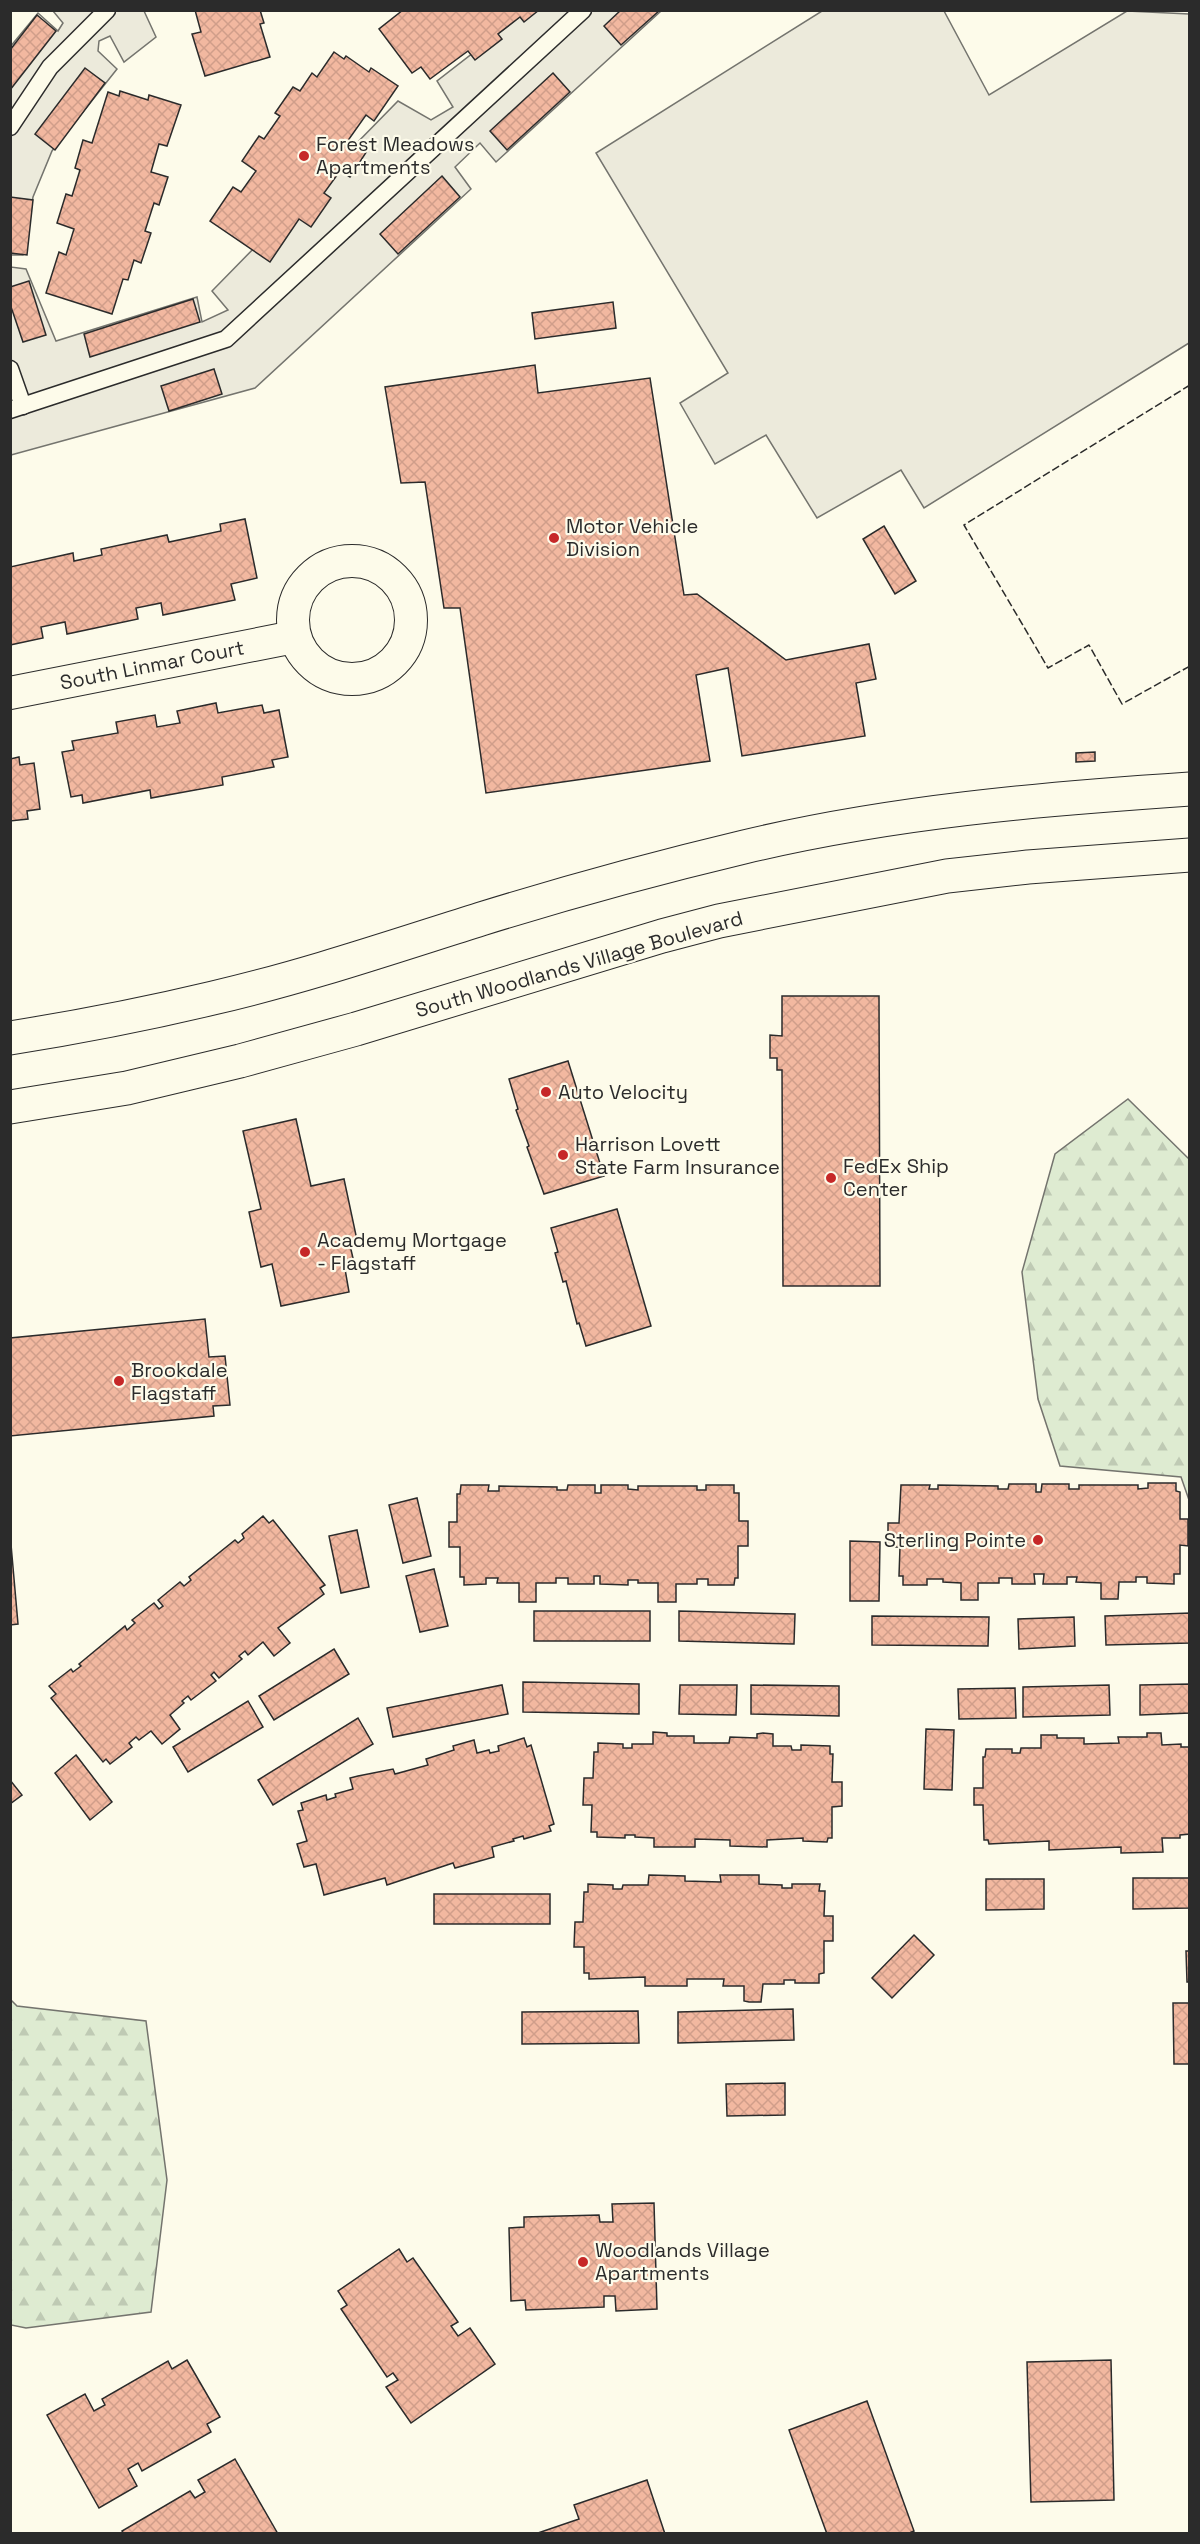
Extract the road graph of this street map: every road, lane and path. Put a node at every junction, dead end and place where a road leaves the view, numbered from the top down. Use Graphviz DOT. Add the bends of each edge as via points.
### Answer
graph roads {
  1 [pos="107,10"];
  2 [pos="583,10"];
  3 [pos="10,127"];
  4 [pos="10,369"];
  5 [pos="17,408"];
  6 [pos="294,637"];
  7 [pos="10,693"];
  8 [pos="1190,789"];
  9 [pos="1190,855"];
  10 [pos="10,1038"];
  11 [pos="10,1107"];
  1 -- 3 [label="lane" via="50,67"];
  2 -- 5 [label="lane" via="226,339"];
  4 -- 5 [label="lane"];
  6 -- 7 [label="street, South Linmar Court"];
  8 -- 10 [label="street" via="941,811 748,846 215,998 88,1026"];
  9 -- 11 [label="street, South Woodlands Village Boulevard" via="947,876 719,921 240,1061 127,1088"];
}
